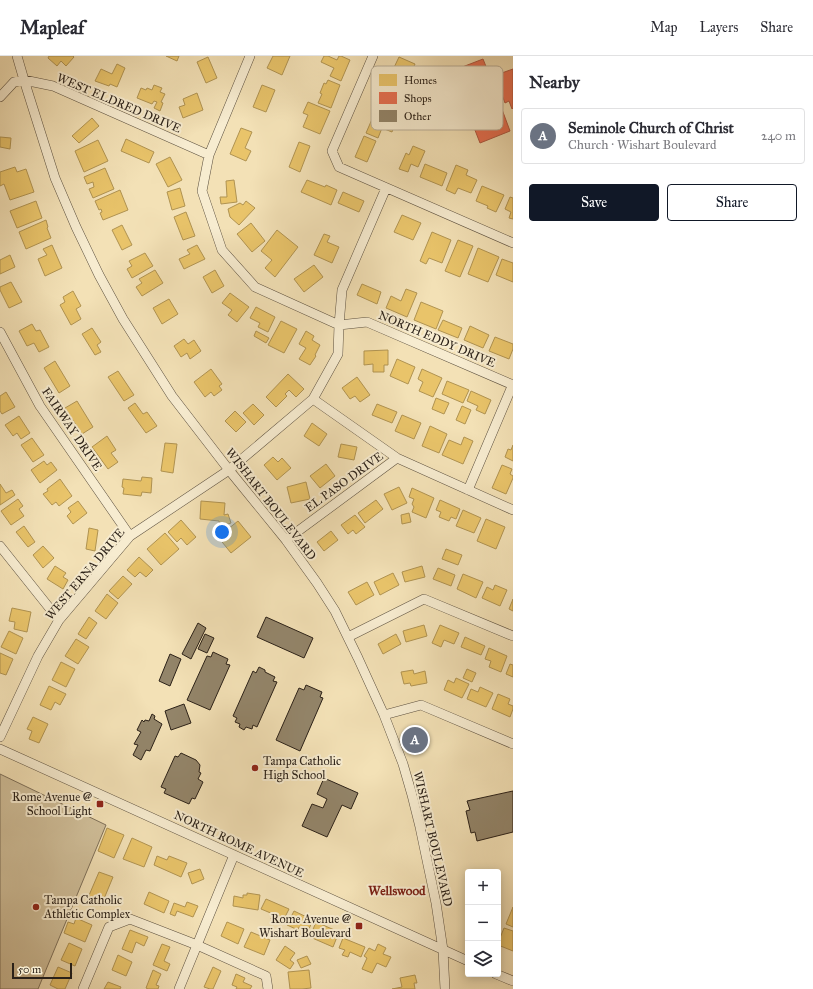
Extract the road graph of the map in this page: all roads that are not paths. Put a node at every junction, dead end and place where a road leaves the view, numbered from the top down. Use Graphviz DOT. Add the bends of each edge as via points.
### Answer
graph roads {
  1 [pos="17,56"];
  2 [pos="250,56"];
  3 [pos="373,56"];
  4 [pos="24,80"];
  5 [pos="0,97"];
  6 [pos="209,155"];
  7 [pos="386,188"];
  8 [pos="513,243"];
  9 [pos="339,325"];
  10 [pos="0,332"];
  11 [pos="513,385"];
  12 [pos="313,399"];
  13 [pos="397,458"];
  14 [pos="229,470"];
  15 [pos="468,490"];
  16 [pos="513,510"];
  17 [pos="130,536"];
  18 [pos="286,540"];
  19 [pos="0,546"];
  20 [pos="59,620"];
  21 [pos="513,636"];
  22 [pos="348,637"];
  23 [pos="384,715"];
  24 [pos="0,736"];
  25 [pos="513,744"];
  26 [pos="0,749"];
  27 [pos="234,855"];
  28 [pos="197,945"];
  29 [pos="443,950"];
  30 [pos="465,961"];
  31 [pos="501,976"];
  32 [pos="513,981"];
  33 [pos="84,989"];
  34 [pos="179,989"];
  35 [pos="268,989"];
  36 [pos="444,989"];
  1 -- 4 [label="street, WISHART BOULEVARD"];
  2 -- 6 [label="street"];
  3 -- 7 [label="street" via="332,151 339,167"];
  4 -- 5 [label="street" via="14,82"];
  4 -- 6 [label="street, WEST ELDRED DRIVE" via="53,86"];
  4 -- 14 [label="street, WISHART BOULEVARD" via="55,178 99,275 123,319 172,396"];
  6 -- 9 [label="street" via="202,191 222,250 255,287"];
  7 -- 8 [label="street"];
  7 -- 9 [label="street, WEST ERNA DRIVE" via="342,290"];
  9 -- 11 [label="street, NORTH EDDY DRIVE" via="367,322"];
  9 -- 12 [label="street, WEST ERNA DRIVE" via="338,354"];
  10 -- 17 [label="street, FAIRWAY DRIVE" via="40,406"];
  11 -- 15 [label="street"];
  12 -- 13 [label="street"];
  12 -- 14 [label="street, WEST ERNA DRIVE"];
  13 -- 15 [label="street"];
  13 -- 18 [label="street, EL PASO DRIVE"];
  14 -- 17 [label="street, WEST ERNA DRIVE"];
  14 -- 18 [label="street, WISHART BOULEVARD"];
  15 -- 16 [label="street"];
  17 -- 20 [label="street, WEST ERNA DRIVE"];
  18 -- 22 [label="street, WISHART BOULEVARD" via="335,611"];
  19 -- 20 [label="street"];
  20 -- 24 [label="street, WEST ERNA DRIVE" via="38,656"];
  21 -- 22 [label="street" via="424,599"];
  22 -- 23 [label="street, WISHART BOULEVARD"];
  23 -- 25 [label="street" via="421,705"];
  23 -- 29 [label="street, WISHART BOULEVARD" via="412,795 436,903"];
  26 -- 27 [label="street, NORTH ROME AVENUE"];
  27 -- 28 [label="street"];
  27 -- 29 [label="street, NORTH ROME AVENUE"];
  28 -- 33 [label="street" via="130,919 109,927"];
  28 -- 34 [label="street"];
  28 -- 35 [label="street" via="266,976"];
  29 -- 30 [label="street, NORTH ROME AVENUE"];
  29 -- 36 [label="street, WISHART BOULEVARD"];
  31 -- 32 [label="street"];
}
